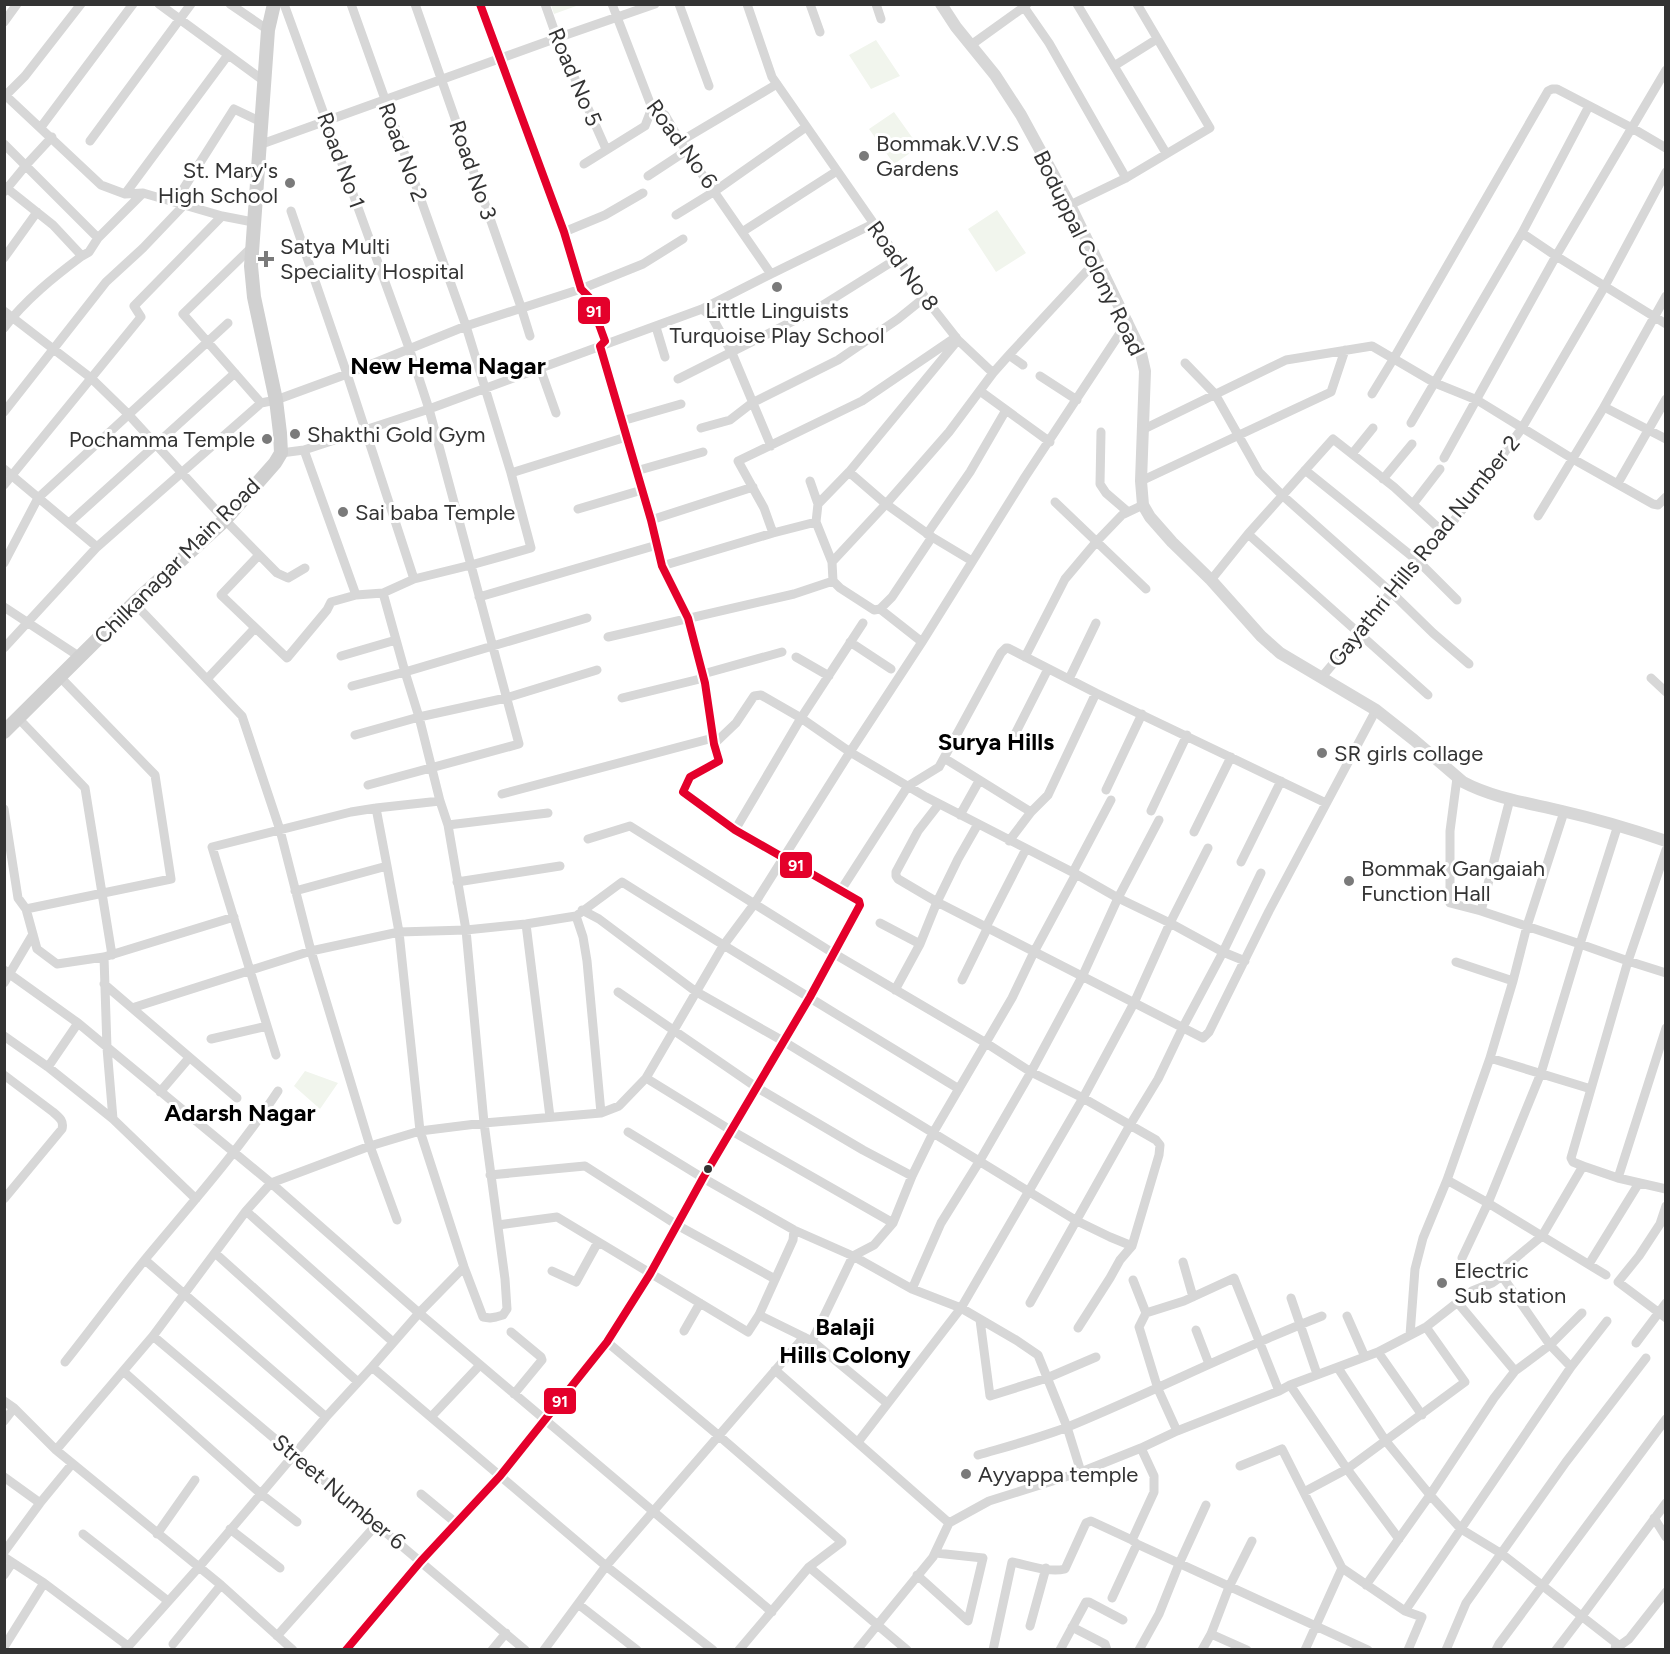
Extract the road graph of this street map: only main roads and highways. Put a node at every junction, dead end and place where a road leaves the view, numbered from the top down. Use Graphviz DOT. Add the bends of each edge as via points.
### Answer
graph roads {
  1 [pos="274,4"];
  2 [pos="4,732"];
  1 -- 2 [label="main road, Chilkanagar Main Road" via="268,30 251,267 276,400 280,453 275,464 225,520 134,603"];
}
